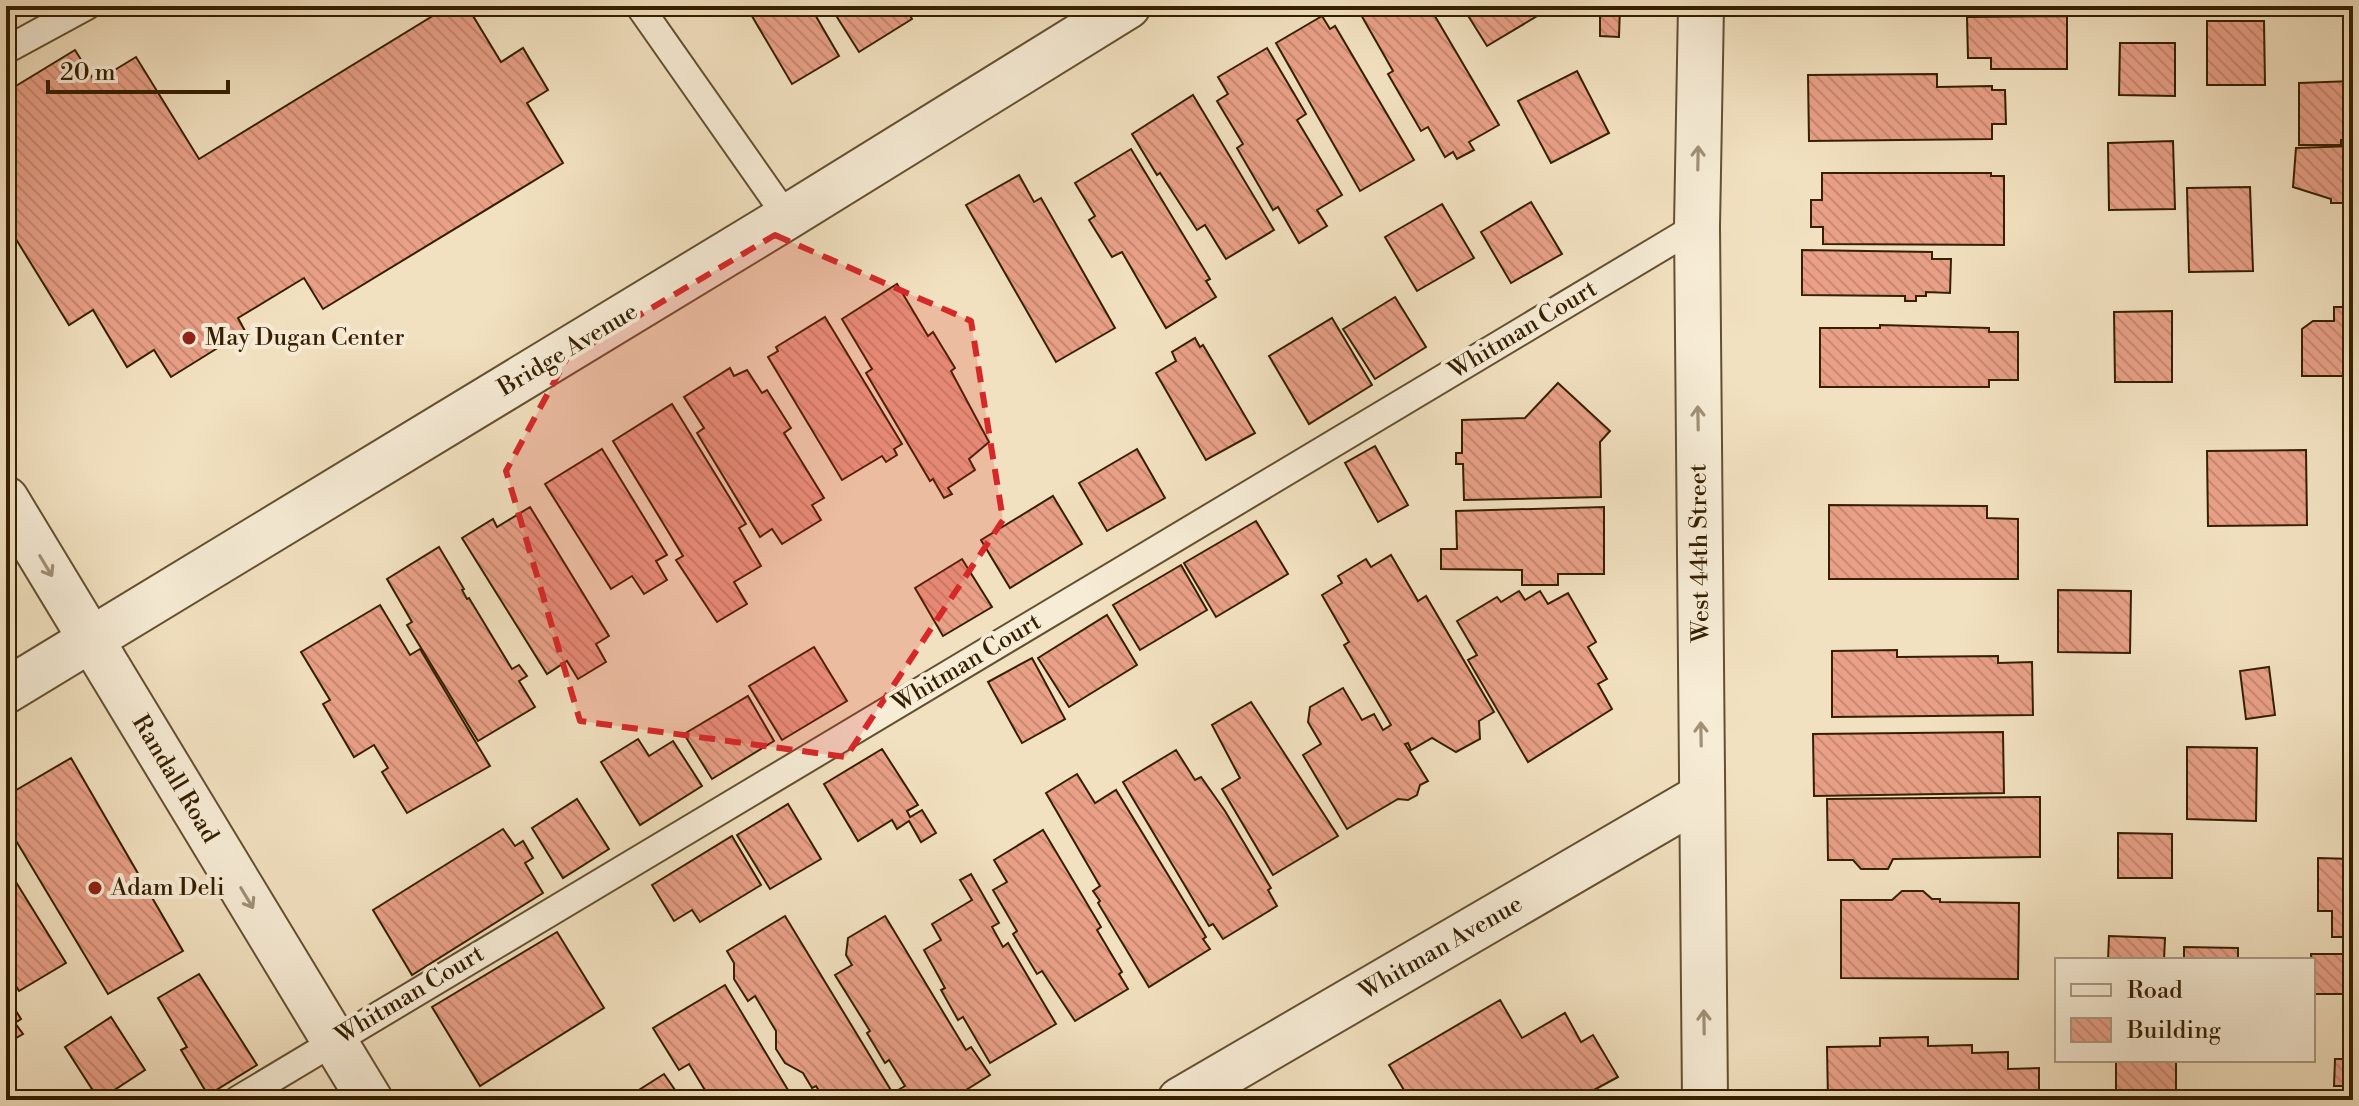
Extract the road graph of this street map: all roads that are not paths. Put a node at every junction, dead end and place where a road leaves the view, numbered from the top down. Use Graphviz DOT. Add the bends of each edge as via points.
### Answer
graph roads {
  1 [pos="87,6"];
  2 [pos="639,6"];
  3 [pos="1128,6"];
  4 [pos="1701,6"];
  5 [pos="6,50"];
  6 [pos="787,217"];
  7 [pos="1697,226"];
  8 [pos="6,499"];
  9 [pos="90,640"];
  10 [pos="6,691"];
  11 [pos="1702,796"];
  12 [pos="334,1041"];
  13 [pos="237,1100"];
  14 [pos="370,1100"];
  15 [pos="1180,1100"];
  16 [pos="1705,1100"];
  1 -- 5 [label="lane"];
  2 -- 6 [label="lane"];
  3 -- 6 [label="street, Bridge Avenue"];
  7 -- 4 [label="street, West 44th Street, one-way"];
  6 -- 9 [label="street, Bridge Avenue"];
  11 -- 7 [label="street, West 44th Street, one-way"];
  7 -- 12 [label="lane, Whitman Court"];
  8 -- 9 [label="street, Randall Road, one-way"];
  9 -- 10 [label="street, Bridge Avenue"];
  9 -- 12 [label="street, Randall Road, one-way"];
  11 -- 15 [label="street, Whitman Avenue"];
  16 -- 11 [label="street, West 44th Street, one-way"];
  12 -- 13 [label="lane, Whitman Court"];
  12 -- 14 [label="street, Randall Road"];
}
